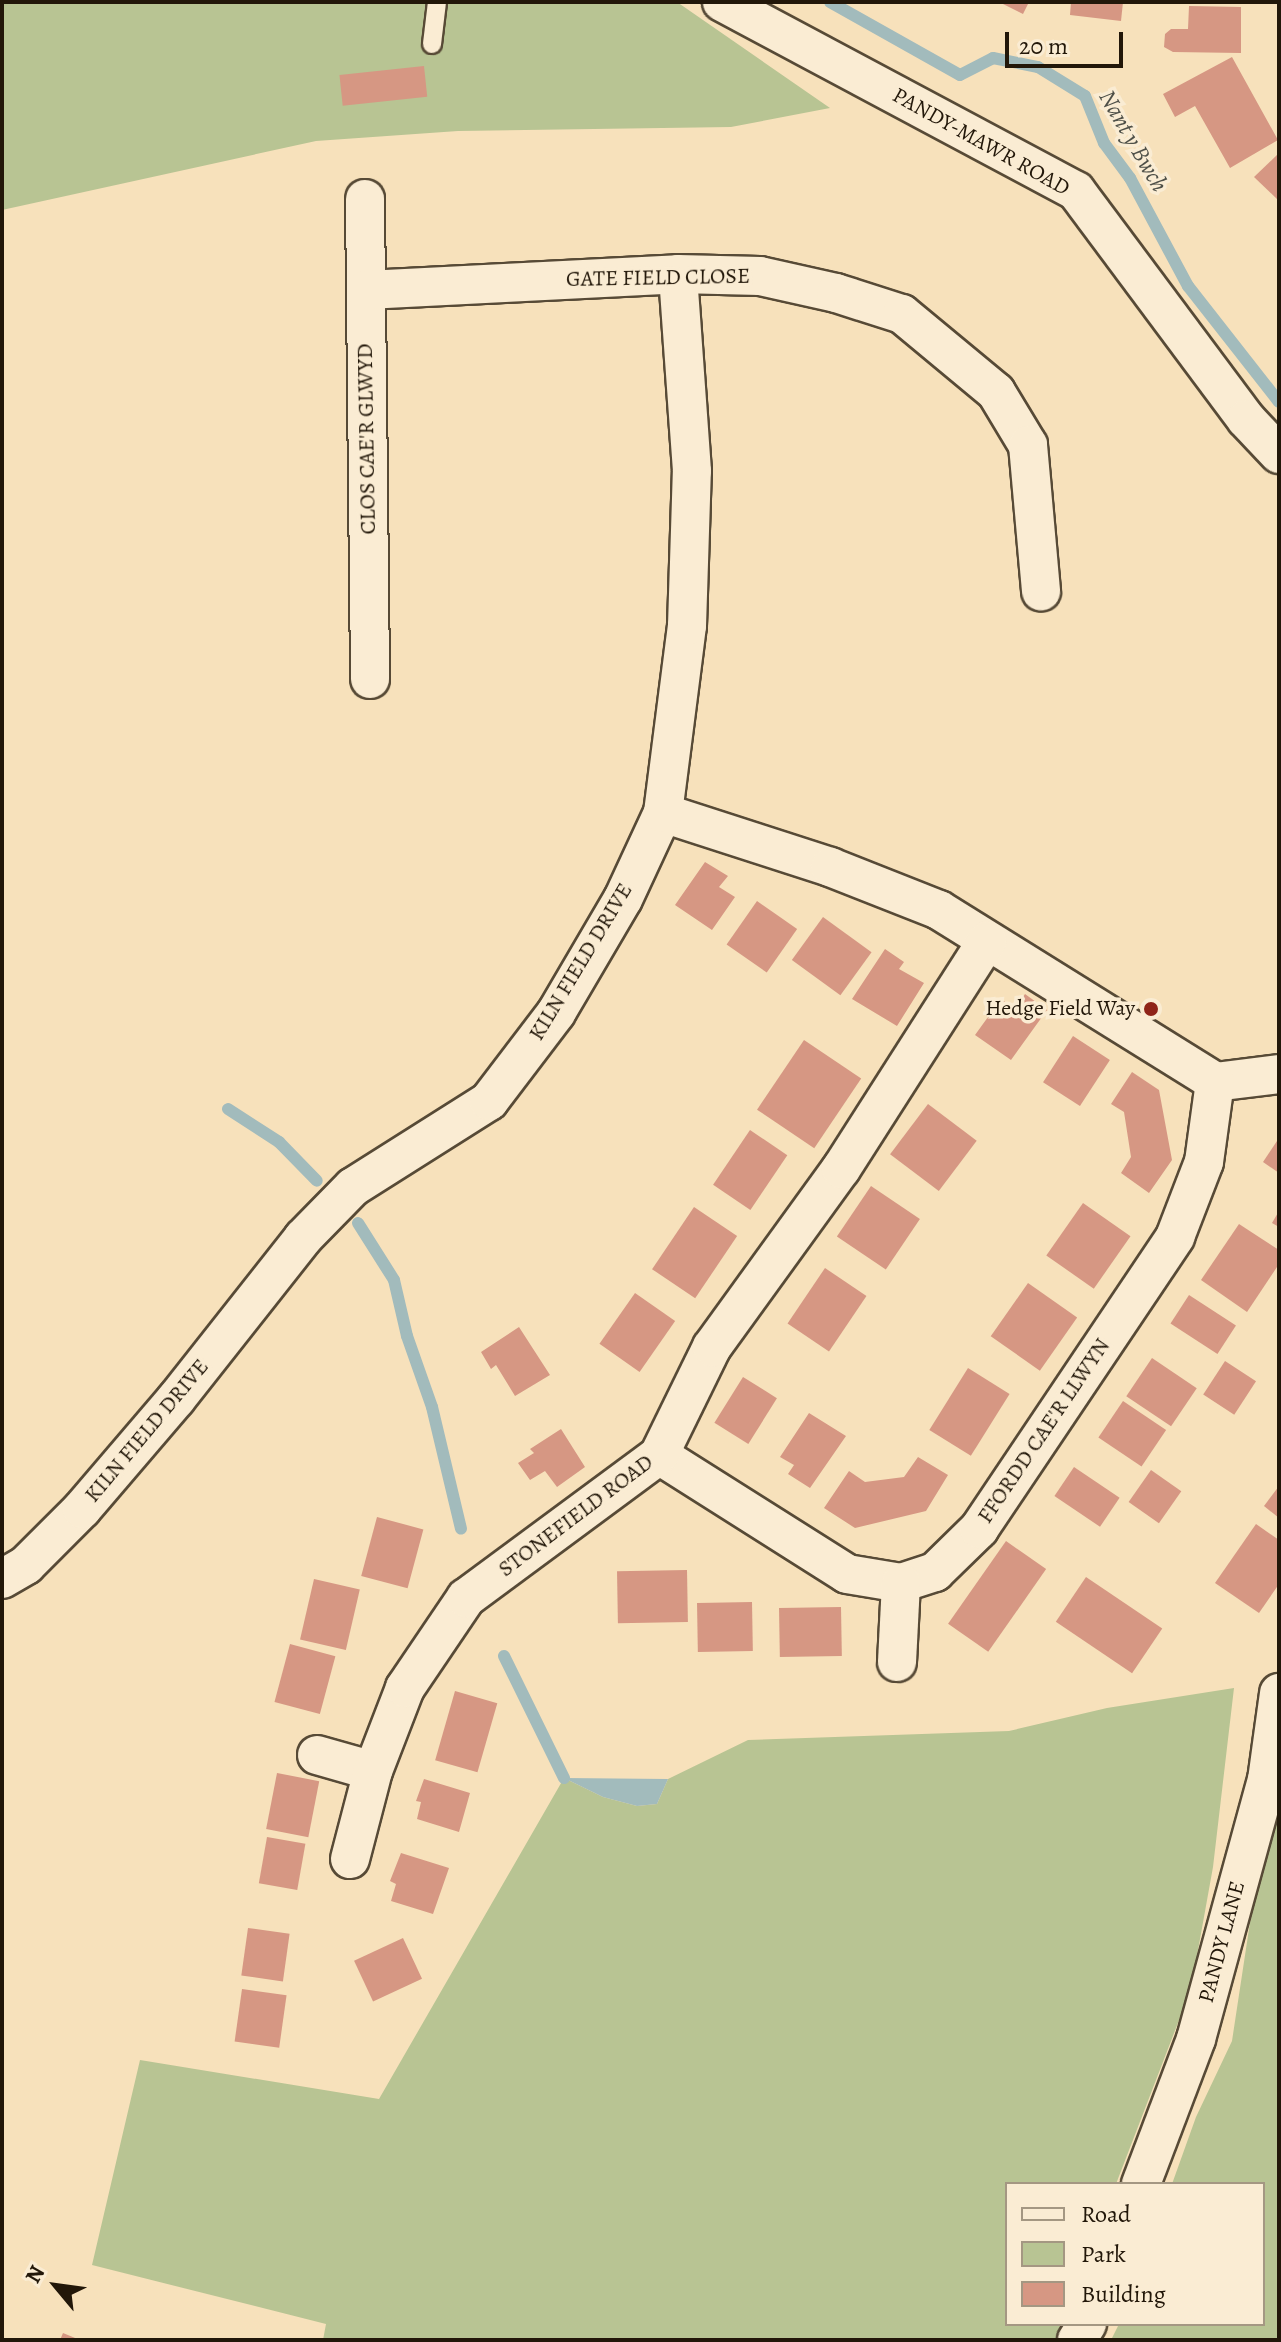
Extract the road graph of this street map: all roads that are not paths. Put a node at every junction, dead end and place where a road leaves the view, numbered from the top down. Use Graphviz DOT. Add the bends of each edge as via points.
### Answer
graph roads {
  1 [pos="437,2"];
  2 [pos="722,2"];
  3 [pos="432,44"];
  4 [pos="365,199"];
  5 [pos="678,274"];
  6 [pos="366,290"];
  7 [pos="1279,454"];
  8 [pos="1041,591"];
  9 [pos="370,679"];
  10 [pos="663,813"];
  11 [pos="987,941"];
  12 [pos="1279,1074"];
  13 [pos="1215,1082"];
  14 [pos="659,1455"];
  15 [pos="2,1579"];
  16 [pos="901,1583"];
  17 [pos="897,1662"];
  18 [pos="1279,1693"];
  19 [pos="317,1755"];
  20 [pos="373,1771"];
  21 [pos="350,1859"];
  22 [pos="1142,2182"];
  1 -- 3 [label="lane"];
  2 -- 7 [label="street, PANDY-MAWR ROAD" via="1076,191 1246,419"];
  4 -- 6 [label="street, CLOS CAE'R GLWYD"];
  5 -- 6 [label="street, GATE FIELD CLOSE"];
  5 -- 8 [label="street, GATE FIELD CLOSE" via="760,276 902,314 996,392 1028,445"];
  5 -- 10 [label="street, KILN FIELD DRIVE" via="692,486 687,626"];
  6 -- 9 [label="street, CLOS CAE'R GLWYD"];
  10 -- 11 [label="street" via="830,867 939,910"];
  10 -- 15 [label="street, KILN FIELD DRIVE" via="623,899 556,1013 489,1101 353,1187 303,1238 82,1509 26,1565"];
  11 -- 13 [label="street"];
  11 -- 14 [label="street, STONEFIELD ROAD" via="841,1169 712,1347"];
  12 -- 13 [label="street"];
  13 -- 16 [label="street, FFORDD CAE'R LLWYN" via="1204,1162 1175,1237 979,1529 935,1572"];
  14 -- 16 [label="street" via="847,1574"];
  14 -- 20 [label="street, STONEFIELD ROAD" via="466,1598 405,1688"];
  16 -- 17 [label="street"];
  18 -- 22 [label="street, PANDY LANE" via="1267,1780 1196,2039"];
  19 -- 20 [label="street"];
  20 -- 21 [label="street, STONEFIELD ROAD"];
}
